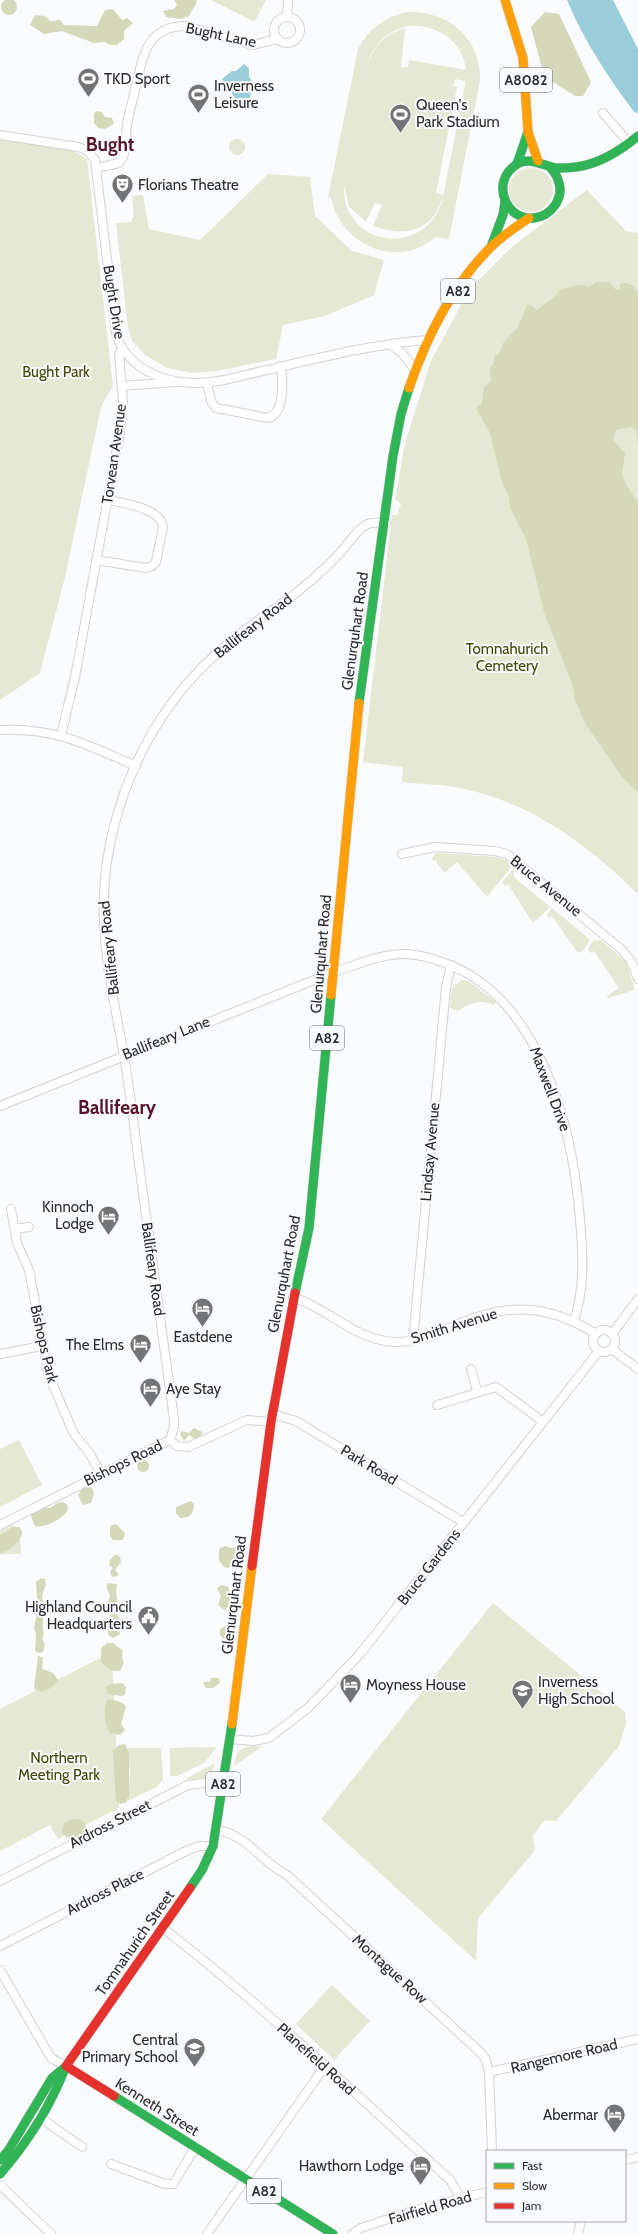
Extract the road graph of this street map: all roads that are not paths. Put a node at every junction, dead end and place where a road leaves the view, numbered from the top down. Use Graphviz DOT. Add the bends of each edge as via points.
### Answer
graph roads {
  1 [pos="288,0"];
  2 [pos="506,0"];
  3 [pos="287,16"];
  4 [pos="277,39"];
  5 [pos="603,113"];
  6 [pos="528,132"];
  7 [pos="0,135"];
  8 [pos="638,136"];
  9 [pos="629,143"];
  10 [pos="538,161"];
  11 [pos="516,164"];
  12 [pos="550,166"];
  13 [pos="588,166"];
  14 [pos="97,168"];
  15 [pos="576,177"];
  16 [pos="567,183"];
  17 [pos="560,190"];
  18 [pos="505,202"];
  19 [pos="529,218"];
  20 [pos="492,245"];
  21 [pos="429,340"];
  22 [pos="391,345"];
  23 [pos="122,349"];
  24 [pos="281,366"];
  25 [pos="415,370"];
  26 [pos="180,381"];
  27 [pos="207,382"];
  28 [pos="122,386"];
  29 [pos="108,500"];
  30 [pos="386,523"];
  31 [pos="96,560"];
  32 [pos="0,730"];
  33 [pos="61,735"];
  34 [pos="136,766"];
  35 [pos="402,854"];
  36 [pos="451,965"];
  37 [pos="334,972"];
  38 [pos="638,979"];
  39 [pos="124,1054"];
  40 [pos="0,1106"];
  41 [pos="11,1209"];
  42 [pos="29,1226"];
  43 [pos="15,1229"];
  44 [pos="293,1298"];
  45 [pos="638,1299"];
  46 [pos="574,1321"];
  47 [pos="596,1334"];
  48 [pos="612,1334"];
  49 [pos="413,1340"];
  50 [pos="42,1346"];
  51 [pos="612,1348"];
  52 [pos="599,1351"];
  53 [pos="0,1354"];
  54 [pos="638,1369"];
  55 [pos="471,1370"];
  56 [pos="478,1391"];
  57 [pos="437,1405"];
  58 [pos="272,1418"];
  59 [pos="542,1422"];
  60 [pos="170,1440"];
  61 [pos="101,1474"];
  62 [pos="463,1522"];
  63 [pos="0,1525"];
  64 [pos="230,1739"];
  65 [pos="223,1785"];
  66 [pos="216,1830"];
  67 [pos="213,1846"];
  68 [pos="0,1881"];
  69 [pos="163,1928"];
  70 [pos="0,1946"];
  71 [pos="0,1970"];
  72 [pos="638,2039"];
  73 [pos="66,2066"];
  74 [pos="325,2066"];
  75 [pos="490,2072"];
  76 [pos="38,2116"];
  77 [pos="82,2147"];
  78 [pos="195,2148"];
  79 [pos="492,2150"];
  80 [pos="638,2157"];
  81 [pos="0,2160"];
  82 [pos="626,2160"];
  83 [pos="111,2164"];
  84 [pos="0,2174"];
  85 [pos="245,2179"];
  86 [pos="0,2185"];
  87 [pos="486,2192"];
  88 [pos="461,2198"];
  89 [pos="581,2222"];
  90 [pos="51,2234"];
  91 [pos="207,2234"];
  92 [pos="333,2234"];
  93 [pos="352,2234"];
  94 [pos="578,2234"];
  1 -- 3 [label="street"];
  2 -- 6 [label="main road, A8082" via="516,28 524,64"];
  3 -- 4 [label="street" via="275,23 274,32"];
  3 -- 4 [label="street" via="294,18 299,24 299,36 289,43"];
  4 -- 14 [label="street, Bught Lane" via="253,45 185,26 174,26 160,32 151,40 142,63 127,124 124,155 119,163"];
  5 -- 9 [label="street"];
  6 -- 10 [label="main road, A8082"];
  6 -- 11 [label="main road, A8082"];
  7 -- 14 [label="street" via="87,150 95,160"];
  8 -- 9 [label="main road"];
  9 -- 13 [label="main road"];
  10 -- 11 [label="main road" via="527,160"];
  10 -- 12 [label="main road"];
  11 -- 18 [label="main road" via="503,181"];
  12 -- 13 [label="main road"];
  12 -- 17 [label="main road" via="558,177"];
  13 -- 15 [label="main road"];
  14 -- 23 [label="street, Bught Drive" via="116,333"];
  16 -- 17 [label="main road"];
  17 -- 19 [label="main road" via="557,203 548,213"];
  18 -- 19 [label="main road" via="514,213"];
  18 -- 20 [label="main road, Glenurquhart Road / A82"];
  19 -- 20 [label="main road, Glenurquhart Road / A82"];
  20 -- 21 [label="main road, Glenurquhart Road / A82" via="456,294"];
  21 -- 22 [label="street, Bught Drive"];
  21 -- 25 [label="main road, Glenurquhart Road / A82"];
  22 -- 24 [label="street, Bught Drive"];
  22 -- 25 [label="street" via="402,353"];
  23 -- 26 [label="street, Bught Drive" via="148,372"];
  23 -- 28 [label="street, Torvean Avenue" via="119,355"];
  24 -- 27 [label="street, Bught Drive"];
  24 -- 27 [label="street" via="283,376 279,410 273,417 216,408 211,401"];
  25 -- 30 [label="main road, Glenurquhart Road / A82" via="395,443"];
  26 -- 27 [label="street, Bught Drive"];
  26 -- 28 [label="street"];
  28 -- 29 [label="street, Torvean Avenue" via="120,432"];
  29 -- 31 [label="street, Torvean Avenue"];
  29 -- 31 [label="street" via="135,505 163,521 163,527 156,562 152,566 146,568"];
  30 -- 34 [label="street, Ballifeary Road" via="374,522 363,527 337,557 313,579 213,656 171,705 151,735"];
  30 -- 37 [label="main road, Glenurquhart Road / A82" via="365,652"];
  31 -- 33 [label="street, Torvean Avenue" via="75,677"];
  32 -- 33 [label="street" via="24,729"];
  33 -- 34 [label="street"];
  34 -- 39 [label="street, Ballifeary Road" via="114,822 104,898 107,953"];
  35 -- 38 [label="street, Bruce Avenue" via="435,846 507,854 622,950 631,961"];
  36 -- 37 [label="street, Maxwell Drive" via="407,954 385,956"];
  36 -- 46 [label="street, Maxwell Drive" via="490,989 513,1013 531,1041 553,1090 569,1143 580,1210 582,1281"];
  36 -- 49 [label="street, Lindsay Avenue" via="446,988"];
  37 -- 39 [label="street, Ballifeary Lane"];
  37 -- 44 [label="main road, Glenurquhart Road / A82" via="308,1228"];
  39 -- 40 [label="street, Ballifeary Lane"];
  39 -- 60 [label="street, Ballifeary Road" via="174,1419"];
  41 -- 43 [label="street, Bishops Park"];
  42 -- 43 [label="street"];
  43 -- 50 [label="street, Bishops Park" via="29,1270"];
  44 -- 49 [label="street, Smith Avenue" via="375,1339 400,1342"];
  44 -- 58 [label="main road, Glenurquhart Road / A82"];
  45 -- 48 [label="street"];
  46 -- 47 [label="street, Smith Avenue"];
  46 -- 49 [label="street, Smith Avenue" via="538,1309 518,1309 479,1317"];
  47 -- 48 [label="street" via="602,1331"];
  47 -- 52 [label="street" via="594,1343"];
  48 -- 51 [label="street" via="615,1343"];
  50 -- 53 [label="street"];
  50 -- 61 [label="street, Bishops Park" via="49,1376 74,1434 90,1454"];
  51 -- 52 [label="street" via="606,1352"];
  51 -- 54 [label="street"];
  52 -- 59 [label="street, Bruce Gardens"];
  55 -- 56 [label="street"];
  56 -- 57 [label="street"];
  56 -- 59 [label="street" via="496,1387 502,1389"];
  58 -- 60 [label="street, Bishops Road" via="247,1420 188,1447 177,1446"];
  58 -- 62 [label="street, Park Road" via="296,1421"];
  58 -- 64 [label="main road, Glenurquhart Road / A82"];
  59 -- 62 [label="street, Bruce Gardens"];
  60 -- 61 [label="street, Bishops Road"];
  61 -- 63 [label="street, Bishops Road"];
  62 -- 64 [label="street, Bruce Gardens" via="360,1654 308,1708 262,1740"];
  64 -- 65 [label="main road, Glenurquhart Road / A82"];
  65 -- 66 [label="main road, Glenurquhart Road / A82"];
  65 -- 68 [label="street, Ardross Street" via="188,1785"];
  66 -- 67 [label="main road, Tomnahurich Street / A82"];
  66 -- 75 [label="street, Montague Row" via="234,1834 276,1870 287,1875 482,2054"];
  67 -- 69 [label="main road, Tomnahurich Street / A82" via="202,1870"];
  67 -- 70 [label="street, Ardross Place" via="200,1846 188,1850"];
  69 -- 73 [label="main road, Tomnahurich Street / A82"];
  69 -- 74 [label="street, Planefield Road" via="209,1964"];
  71 -- 73 [label="street, Kenneth Street" via="51,2058"];
  72 -- 75 [label="street, Rangemore Road"];
  73 -- 76 [label="main road, Tomnahurich Street" via="59,2084"];
  73 -- 78 [label="main road, Kenneth Street / A82"];
  73 -- 81 [label="main road, Tomnahurich Street" via="52,2078"];
  74 -- 85 [label="street"];
  74 -- 88 [label="street, Planefield Road" via="450,2180"];
  75 -- 79 [label="street, Montague Row"];
  76 -- 77 [label="street"];
  76 -- 84 [label="main road, Tomnahurich Street" via="19,2152"];
  78 -- 83 [label="street" via="173,2184 165,2184"];
  78 -- 85 [label="main road, Kenneth Street / A82"];
  80 -- 82 [label="street"];
  85 -- 91 [label="street"];
  85 -- 92 [label="main road, Kenneth Street / A82"];
  86 -- 90 [label="street"];
  87 -- 88 [label="street, Fairfield Road"];
  88 -- 93 [label="street, Fairfield Road" via="361,2228"];
  89 -- 94 [label="street"];
}
